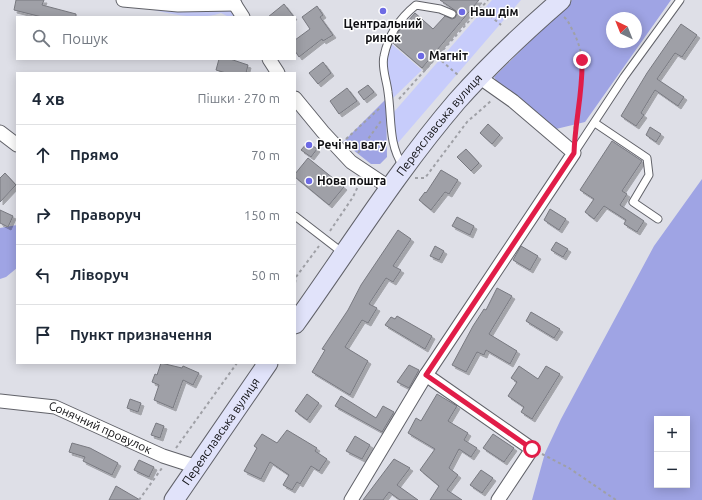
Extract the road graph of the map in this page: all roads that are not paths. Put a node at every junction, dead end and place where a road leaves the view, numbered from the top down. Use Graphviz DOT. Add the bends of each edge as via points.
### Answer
graph roads {
  1 [pos="123,0"];
  2 [pos="680,0"];
  3 [pos="210,2"];
  4 [pos="234,2"];
  5 [pos="557,3"];
  6 [pos="452,14"];
  7 [pos="242,16"];
  8 [pos="270,60"];
  9 [pos="277,72"];
  10 [pos="479,77"];
  11 [pos="296,99"];
  12 [pos="595,122"];
  13 [pos="0,132"];
  14 [pos="16,144"];
  15 [pos="574,153"];
  16 [pos="404,168"];
  17 [pos="390,188"];
  18 [pos="296,217"];
  19 [pos="658,219"];
  20 [pos="345,254"];
  21 [pos="296,323"];
  22 [pos="267,364"];
  23 [pos="426,375"];
  24 [pos="0,401"];
  25 [pos="197,467"];
  26 [pos="174,500"];
  27 [pos="351,500"];
  28 [pos="498,500"];
  1 -- 3 [label="street" via="169,5"];
  2 -- 12 [label="lane"];
  3 -- 4 [label="street"];
  4 -- 7 [label="street"];
  5 -- 10 [label="main road, Переяславська вулиця"];
  6 -- 16 [label="lane" via="416,5 398,23 383,59 394,149"];
  8 -- 9 [label="street"];
  10 -- 15 [label="street"];
  10 -- 16 [label="main road, Переяславська вулиця" via="436,126"];
  11 -- 17 [label="street" via="337,148 364,172"];
  12 -- 15 [label="lane"];
  12 -- 19 [label="lane" via="647,158 649,175 633,202"];
  13 -- 14 [label="street"];
  15 -- 23 [label="street"];
  16 -- 17 [label="main road, Переяславська вулиця"];
  17 -- 20 [label="main road, Переяславська вулиця"];
  18 -- 20 [label="lane"];
  20 -- 21 [label="main road, Переяславська вулиця"];
  22 -- 25 [label="main road, Переяславська вулиця"];
  23 -- 27 [label="street"];
  23 -- 28 [label="street" via="532,449"];
  24 -- 25 [label="street, Сонячний провулок" via="62,410 169,458"];
  25 -- 26 [label="main road, Переяславська вулиця"];
}
